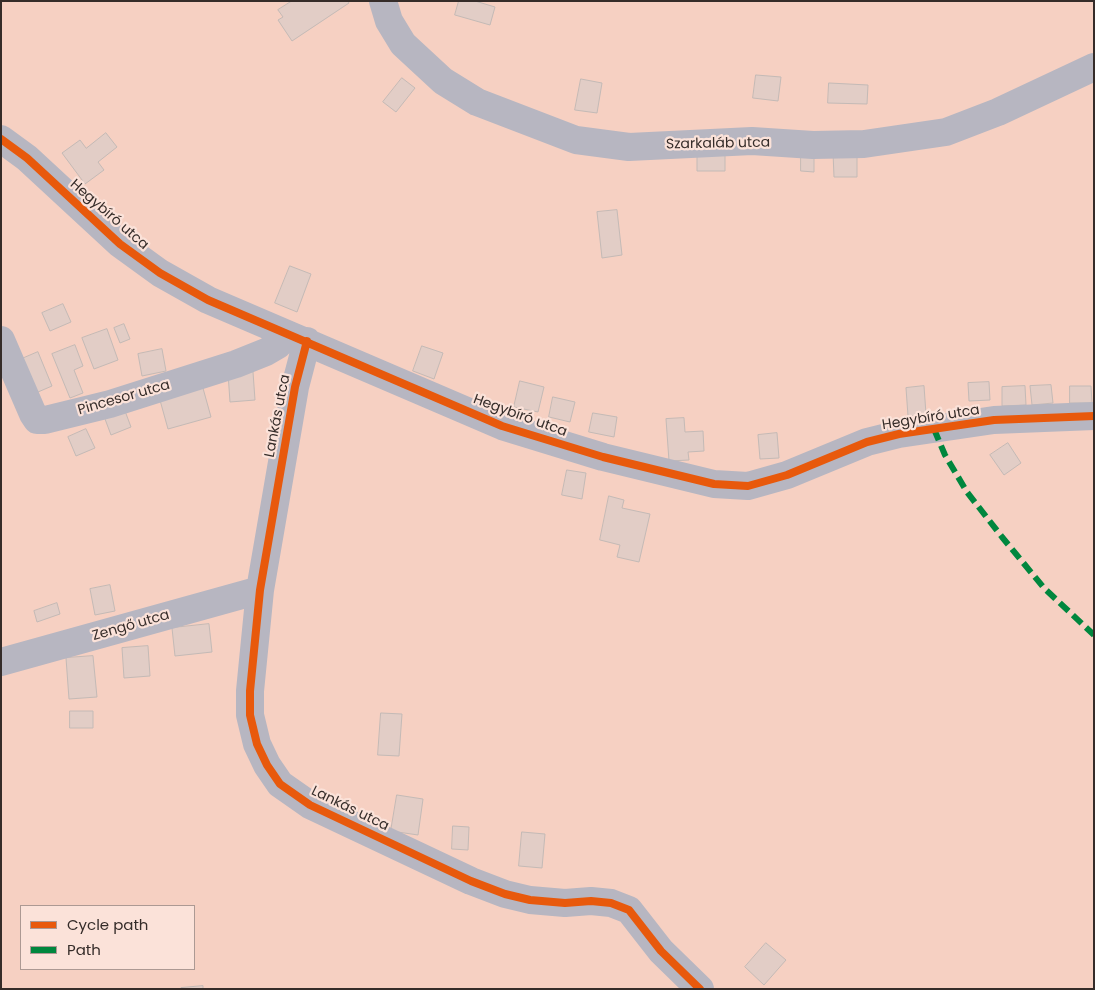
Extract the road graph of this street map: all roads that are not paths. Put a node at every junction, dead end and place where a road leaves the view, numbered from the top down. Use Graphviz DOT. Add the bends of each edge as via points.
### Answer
graph roads {
  1 [pos="382,1"];
  2 [pos="1094,66"];
  3 [pos="1,139"];
  4 [pos="297,338"];
  5 [pos="1,340"];
  6 [pos="1094,416"];
  7 [pos="260,590"];
  8 [pos="1,662"];
  9 [pos="700,989"];
  1 -- 2 [label="street, Szarkaláb utca" via="389,21 404,44 443,81 477,102 576,140 629,147 752,142 864,144 946,132 998,112"];
  3 -- 4 [label="street, Hegybíró utca" via="27,158 120,244 160,273 208,300"];
  4 -- 5 [label="street, Pincesor utca" via="236,364 110,404 44,420 37,420 33,414"];
  4 -- 6 [label="street, Hegybíró utca" via="502,426 603,457 714,484 748,486 787,475 867,442 899,434 994,420"];
  4 -- 7 [label="street, Lankás utca" via="295,387"];
  7 -- 8 [label="street, Zengő utca"];
  7 -- 9 [label="street, Lankás utca" via="250,715 256,744 280,784 310,805 505,894 565,903 611,903 629,910 661,951"];
}
